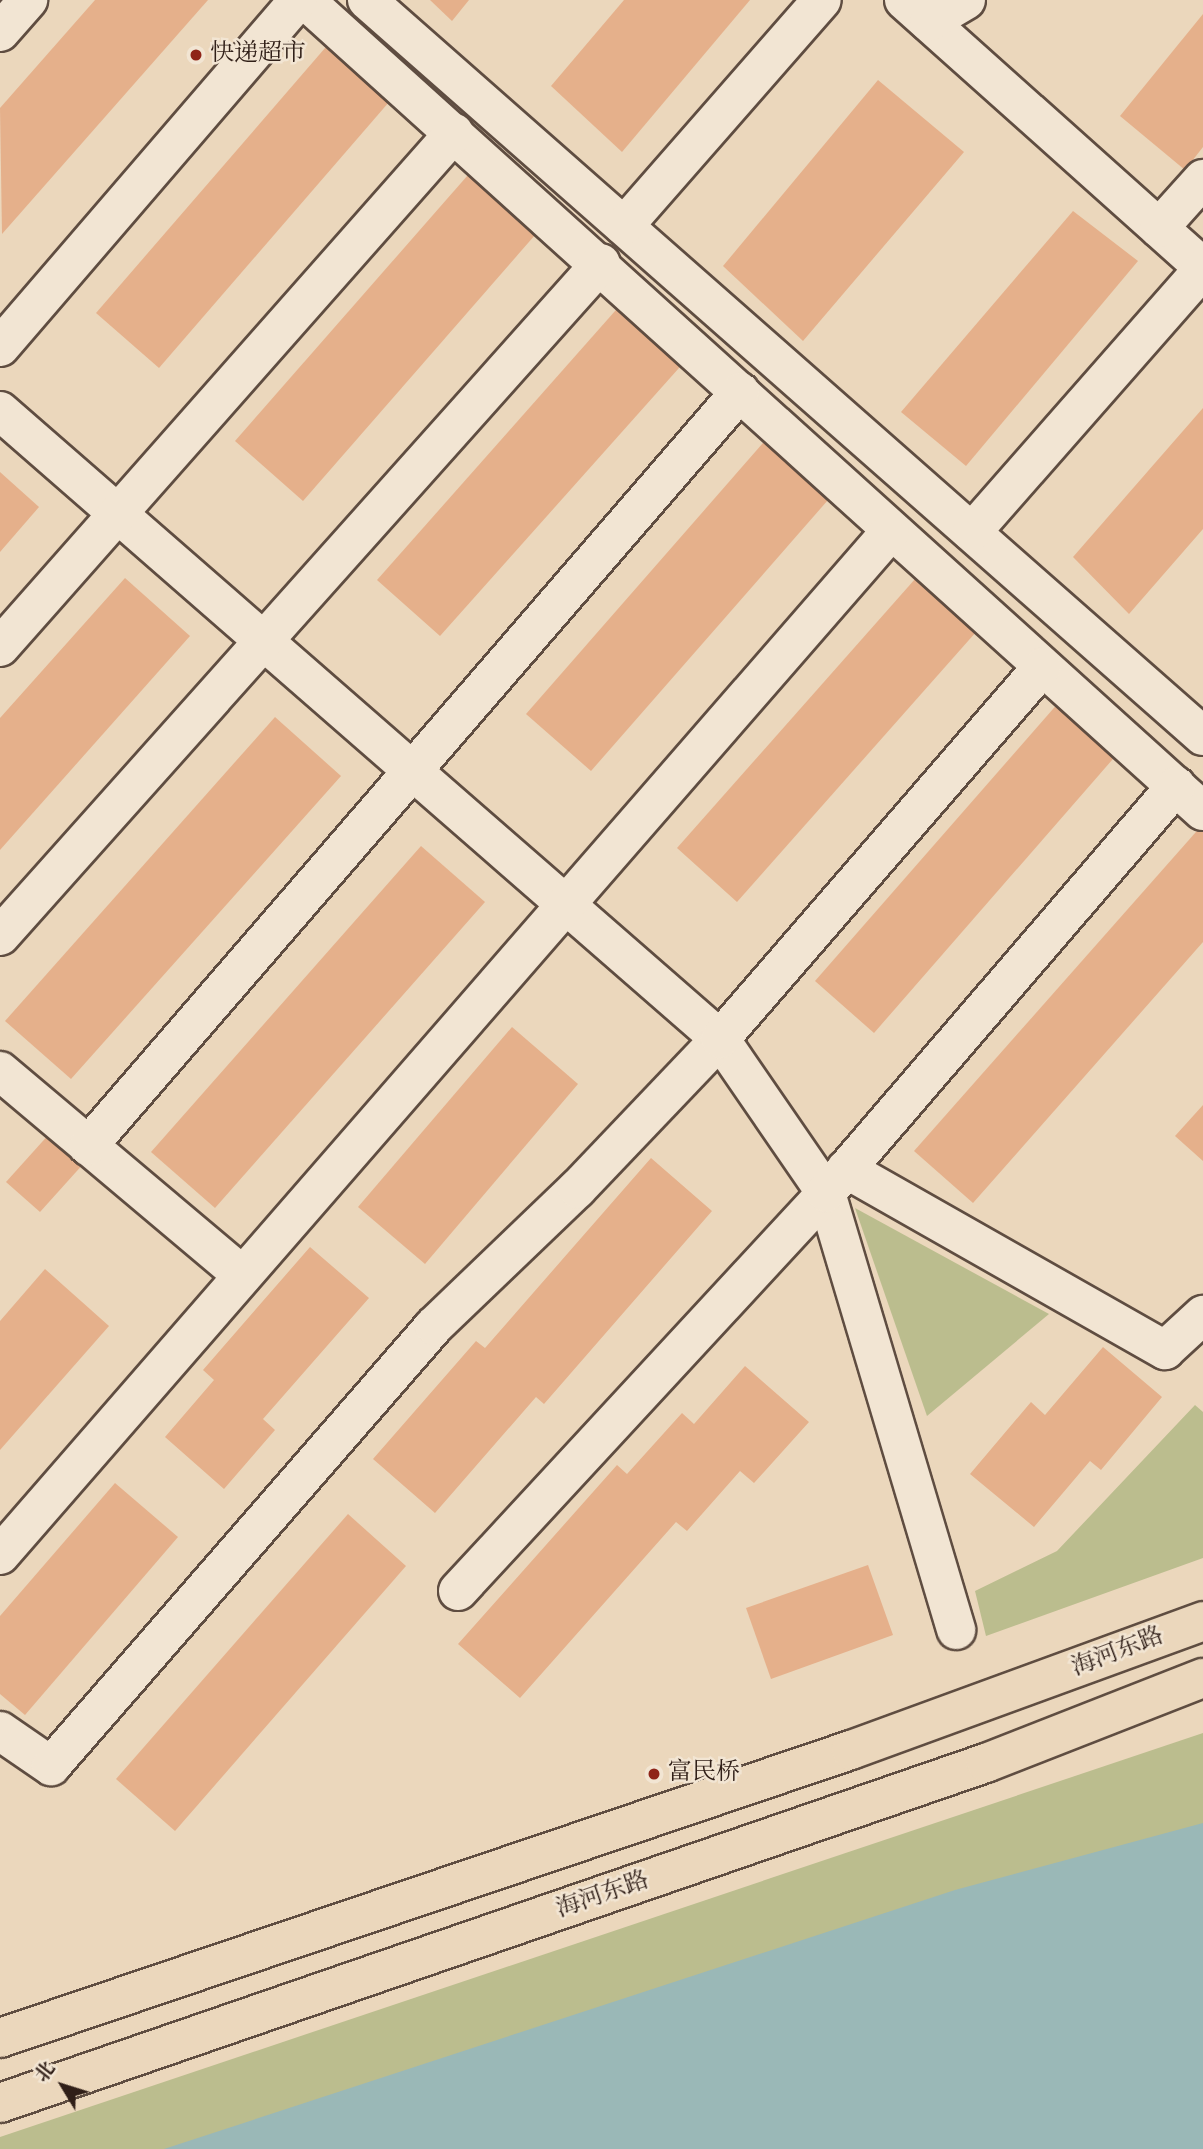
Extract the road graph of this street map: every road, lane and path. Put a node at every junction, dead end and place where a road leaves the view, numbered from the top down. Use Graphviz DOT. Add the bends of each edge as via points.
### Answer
graph roads {
  1 [pos="28,0"];
  2 [pos="298,0"];
  3 [pos="305,0"];
  4 [pos="368,0"];
  5 [pos="822,0"];
  6 [pos="966,0"];
  7 [pos="916,11"];
  8 [pos="0,32"];
  9 [pos="454,133"];
  10 [pos="1203,179"];
  11 [pos="624,226"];
  12 [pos="1159,228"];
  13 [pos="601,263"];
  14 [pos="1203,268"];
  15 [pos="0,347"];
  16 [pos="740,392"];
  17 [pos="0,411"];
  18 [pos="120,515"];
  19 [pos="890,532"];
  20 [pos="972,532"];
  21 [pos="266,642"];
  22 [pos="0,647"];
  23 [pos="1042,667"];
  24 [pos="1203,736"];
  25 [pos="413,770"];
  26 [pos="1189,799"];
  27 [pos="566,904"];
  28 [pos="0,936"];
  29 [pos="720,1038"];
  30 [pos="0,1071"];
  31 [pos="88,1146"];
  32 [pos="836,1181"];
  33 [pos="242,1275"];
  34 [pos="1203,1315"];
  35 [pos="0,1555"];
  36 [pos="458,1591"];
  37 [pos="1203,1620"];
  38 [pos="956,1630"];
  39 [pos="1203,1678"];
  40 [pos="0,1731"];
  41 [pos="0,2038"];
  42 [pos="0,2103"];
  1 -- 8 [label="street"];
  2 -- 15 [label="street"];
  3 -- 9 [label="street"];
  4 -- 11 [label="street"];
  5 -- 11 [label="street"];
  6 -- 7 [label="street"];
  7 -- 12 [label="street"];
  9 -- 13 [label="street"];
  9 -- 18 [label="street"];
  10 -- 12 [label="street"];
  11 -- 20 [label="street"];
  12 -- 14 [label="street"];
  13 -- 16 [label="street"];
  13 -- 21 [label="street"];
  14 -- 20 [label="street"];
  16 -- 19 [label="street"];
  16 -- 25 [label="street"];
  17 -- 18 [label="street"];
  18 -- 21 [label="street"];
  18 -- 22 [label="street"];
  19 -- 23 [label="street"];
  19 -- 27 [label="street"];
  20 -- 24 [label="street"];
  21 -- 25 [label="street"];
  21 -- 28 [label="street"];
  23 -- 26 [label="street"];
  23 -- 29 [label="street"];
  25 -- 27 [label="street"];
  25 -- 31 [label="street"];
  26 -- 32 [label="street"];
  27 -- 29 [label="street"];
  27 -- 33 [label="street"];
  29 -- 32 [label="street"];
  29 -- 40 [label="street" via="577,1189 434,1326 51,1766"];
  30 -- 31 [label="street"];
  31 -- 33 [label="street"];
  32 -- 34 [label="street" via="1165,1350"];
  32 -- 36 [label="street"];
  32 -- 38 [label="street"];
  33 -- 35 [label="street"];
  37 -- 41 [label="main road, 海河东路" via="864,1746"];
  39 -- 42 [label="main road, 海河东路" via="986,1763"];
}
